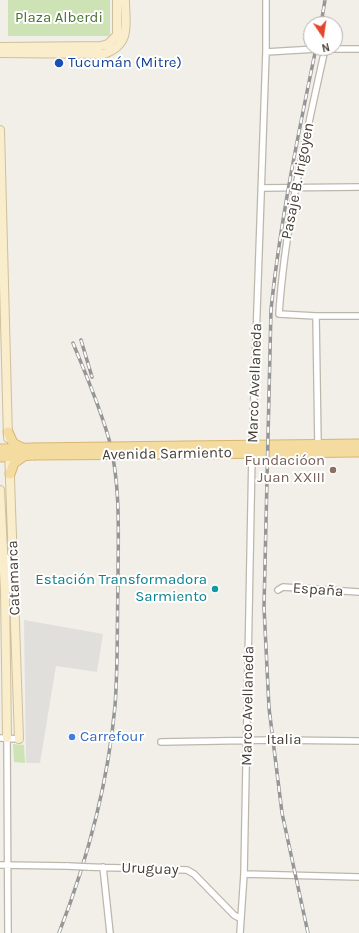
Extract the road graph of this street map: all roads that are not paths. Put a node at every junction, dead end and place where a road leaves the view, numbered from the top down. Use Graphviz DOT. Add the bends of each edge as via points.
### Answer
graph roads {
  1 [pos="117,0"];
  2 [pos="125,0"];
  3 [pos="266,0"];
  4 [pos="116,43"];
  5 [pos="0,47"];
  6 [pos="343,49"];
  7 [pos="359,49"];
  8 [pos="303,50"];
  9 [pos="266,52"];
  10 [pos="0,53"];
  11 [pos="324,56"];
  12 [pos="0,130"];
  13 [pos="1,183"];
  14 [pos="359,187"];
  15 [pos="261,188"];
  16 [pos="296,188"];
  17 [pos="2,316"];
  18 [pos="316,316"];
  19 [pos="359,316"];
  20 [pos="8,432"];
  21 [pos="359,444"];
  22 [pos="318,445"];
  23 [pos="253,449"];
  24 [pos="30,452"];
  25 [pos="359,452"];
  26 [pos="4,453"];
  27 [pos="10,474"];
  28 [pos="0,490"];
  29 [pos="278,590"];
  30 [pos="8,591"];
  31 [pos="359,592"];
  32 [pos="3,738"];
  33 [pos="19,739"];
  34 [pos="248,740"];
  35 [pos="359,741"];
  36 [pos="161,742"];
  37 [pos="0,864"];
  38 [pos="8,865"];
  39 [pos="103,867"];
  40 [pos="244,874"];
  41 [pos="359,877"];
  42 [pos="241,919"];
  43 [pos="8,933"];
  44 [pos="110,933"];
  45 [pos="240,933"];
  1 -- 4 [label="main road"];
  2 -- 4 [label="main road" via="125,36"];
  3 -- 9 [label="street, Marco Avellaneda"];
  4 -- 5 [label="main road" via="101,46"];
  4 -- 10 [label="main road" via="104,54"];
  6 -- 7 [label="street"];
  8 -- 9 [label="street"];
  9 -- 15 [label="street, Marco Avellaneda"];
  11 -- 16 [label="street, Pasaje B. Irigoyen"];
  12 -- 13 [label="main road, Catamarca"];
  13 -- 17 [label="main road, Catamarca"];
  14 -- 16 [label="street"];
  15 -- 16 [label="street"];
  15 -- 23 [label="street, Marco Avellaneda"];
  16 -- 18 [label="street, Pasaje B. Irigoyen" via="284,255 279,314"];
  17 -- 20 [label="main road, Catamarca"];
  18 -- 19 [label="street"];
  18 -- 22 [label="street"];
  20 -- 24 [label="main road" via="13,443"];
  20 -- 26 [label="main road, Catamarca"];
  21 -- 22 [label="main road, Avenida Sarmiento"];
  22 -- 23 [label="main road, Avenida Sarmiento"];
  23 -- 24 [label="main road, Avenida Sarmiento, bridge"];
  23 -- 25 [label="main road, Avenida Sarmiento"];
  23 -- 34 [label="street, Marco Avellaneda"];
  24 -- 26 [label="main road, Avenida Sarmiento"];
  24 -- 27 [label="main road" via="16,460"];
  26 -- 27 [label="main road, Catamarca"];
  27 -- 30 [label="main road, Catamarca"];
  28 -- 30 [label="main road, Catamarca" via="2,542"];
  29 -- 31 [label="street, España" via="283,587"];
  30 -- 32 [label="main road, Catamarca"];
  30 -- 33 [label="main road, Catamarca"];
  32 -- 33 [label="street"];
  32 -- 38 [label="street, Catamarca"];
  34 -- 35 [label="street, Italia"];
  34 -- 36 [label="street, Italia"];
  34 -- 40 [label="street, Marco Avellaneda"];
  37 -- 38 [label="street"];
  38 -- 39 [label="street, Uruguay, bridge"];
  38 -- 43 [label="street, Catamarca"];
  39 -- 42 [label="street, Uruguay" via="187,870"];
  39 -- 44 [label="street"];
  40 -- 41 [label="street"];
  40 -- 42 [label="street, Marco Avellaneda"];
  42 -- 45 [label="street, Marco Avellaneda"];
}
